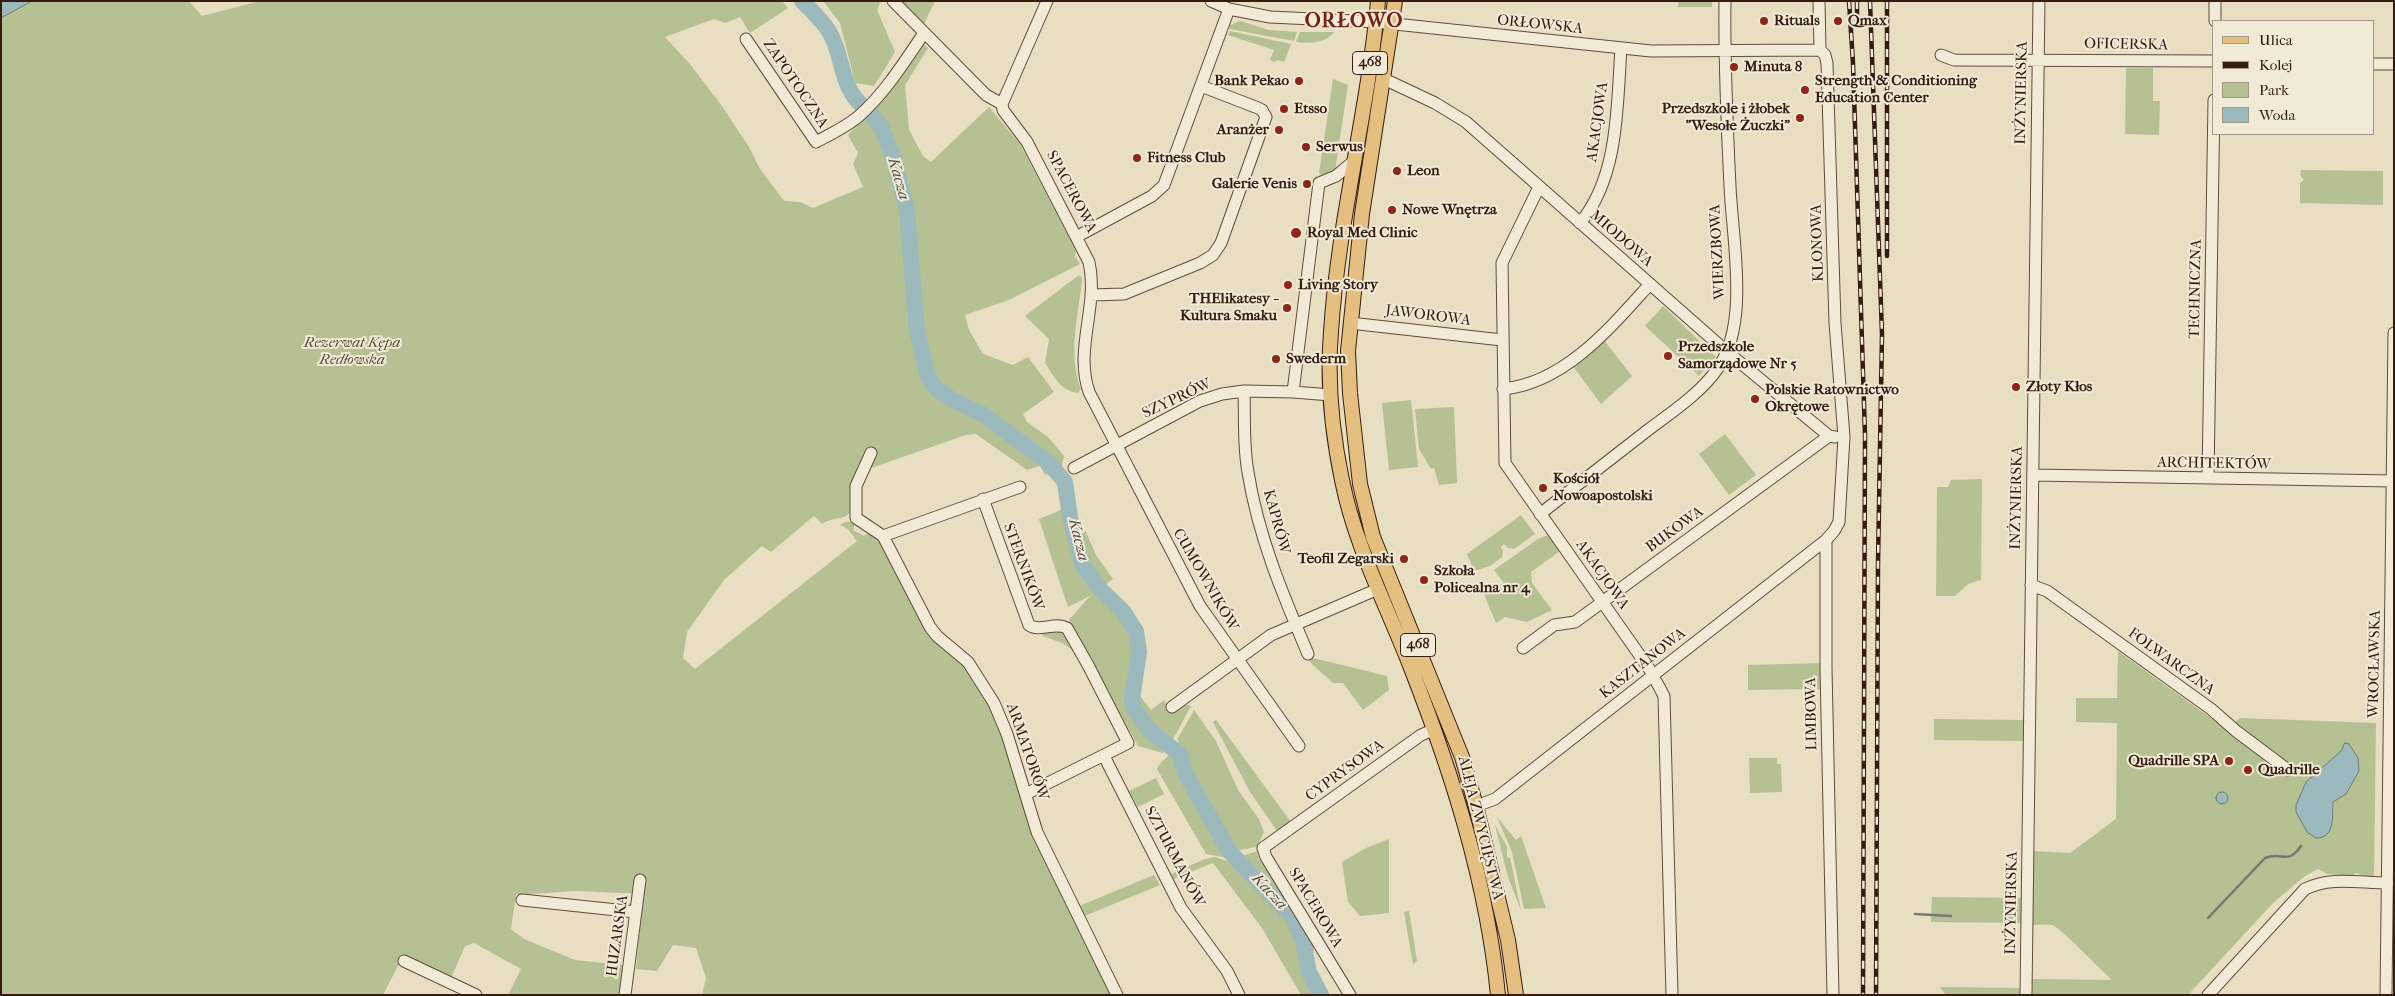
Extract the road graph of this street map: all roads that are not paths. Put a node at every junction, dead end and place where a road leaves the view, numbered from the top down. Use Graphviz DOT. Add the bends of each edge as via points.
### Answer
graph roads {
  1 [pos="893,1"];
  2 [pos="1047,1"];
  3 [pos="1211,1"];
  4 [pos="1378,1"];
  5 [pos="1395,1"];
  6 [pos="1725,1"];
  7 [pos="1819,1"];
  8 [pos="2039,1"];
  9 [pos="2215,1"];
  10 [pos="1229,9"];
  11 [pos="2215,20"];
  12 [pos="1376,22"];
  13 [pos="1392,24"];
  14 [pos="924,33"];
  15 [pos="746,39"];
  16 [pos="1621,48"];
  17 [pos="1820,50"];
  18 [pos="1724,52"];
  19 [pos="1941,55"];
  20 [pos="2038,60"];
  21 [pos="2212,61"];
  22 [pos="2375,64"];
  23 [pos="2394,64"];
  24 [pos="1384,79"];
  25 [pos="1201,86"];
  26 [pos="1002,104"];
  27 [pos="2213,135"];
  28 [pos="1354,160"];
  29 [pos="1540,187"];
  30 [pos="1580,223"];
  31 [pos="1078,236"];
  32 [pos="1650,284"];
  33 [pos="1090,295"];
  34 [pos="1350,323"];
  35 [pos="2394,333"];
  36 [pos="1502,340"];
  37 [pos="1726,351"];
  38 [pos="1503,390"];
  39 [pos="1244,392"];
  40 [pos="1294,392"];
  41 [pos="1331,395"];
  42 [pos="1829,436"];
  43 [pos="1844,437"];
  44 [pos="1115,445"];
  45 [pos="871,453"];
  46 [pos="1074,468"];
  47 [pos="2033,475"];
  48 [pos="2208,478"];
  49 [pos="2393,481"];
  50 [pos="1020,487"];
  51 [pos="983,499"];
  52 [pos="1540,514"];
  53 [pos="883,536"];
  54 [pos="1826,540"];
  55 [pos="2031,585"];
  56 [pos="1378,589"];
  57 [pos="1603,601"];
  58 [pos="1295,624"];
  59 [pos="1523,648"];
  60 [pos="1308,654"];
  61 [pos="1236,659"];
  62 [pos="1653,674"];
  63 [pos="1172,707"];
  64 [pos="1435,729"];
  65 [pos="1299,746"];
  66 [pos="1104,756"];
  67 [pos="2288,770"];
  68 [pos="1026,794"];
  69 [pos="1476,806"];
  70 [pos="1274,840"];
  71 [pos="640,880"];
  72 [pos="2388,882"];
  73 [pos="2356,883"];
  74 [pos="2387,896"];
  75 [pos="522,900"];
  76 [pos="636,912"];
  77 [pos="404,961"];
  78 [pos="476,995"];
  79 [pos="625,995"];
  80 [pos="1117,995"];
  81 [pos="1239,995"];
  82 [pos="1350,995"];
  83 [pos="1498,995"];
  84 [pos="1516,995"];
  85 [pos="1672,995"];
  86 [pos="1833,995"];
  87 [pos="2026,995"];
  88 [pos="2208,995"];
  89 [pos="2386,995"];
  1 -- 14 [label="street, SPACEROWA"];
  2 -- 26 [label="street"];
  3 -- 10 [label="street, ORŁOWSKA"];
  4 -- 12 [label="main road, ALEJA ZWYCIĘSTWA / 468"];
  5 -- 13 [label="main road, ALEJA ZWYCIĘSTWA / 468"];
  6 -- 18 [label="street, WIERZBOWA"];
  7 -- 17 [label="street"];
  8 -- 20 [label="street, INŻYNIERSKA"];
  9 -- 11 [label="street"];
  10 -- 12 [label="street, ORŁOWSKA" via="1270,17"];
  10 -- 25 [label="street"];
  12 -- 13 [label="street, ORŁOWSKA"];
  12 -- 28 [label="main road, ALEJA ZWYCIĘSTWA / 468"];
  13 -- 16 [label="street, ORŁOWSKA"];
  13 -- 24 [label="main road, ALEJA ZWYCIĘSTWA / 468"];
  14 -- 15 [label="street, ZAPOTOCZNA" via="860,115 816,142"];
  14 -- 26 [label="street, SPACEROWA" via="986,95"];
  16 -- 18 [label="street, ORŁOWSKA" via="1673,53"];
  16 -- 30 [label="street, AKACJOWA" via="1613,140 1607,166 1599,190"];
  17 -- 18 [label="street, ORŁOWSKA"];
  17 -- 43 [label="street, KLONOWA" via="1827,63 1836,323"];
  18 -- 37 [label="street, WIERZBOWA" via="1737,283 1733,330"];
  19 -- 20 [label="street, OFICERSKA" via="1954,60"];
  20 -- 21 [label="street, OFICERSKA"];
  20 -- 47 [label="street, INŻYNIERSKA"];
  22 -- 23 [label="street"];
  24 -- 29 [label="street, MIODOWA" via="1445,108 1484,137"];
  24 -- 34 [label="main road, ALEJA ZWYCIĘSTWA / 468" via="1362,214"];
  25 -- 31 [label="street" via="1164,185 1152,196"];
  25 -- 33 [label="street" via="1258,108 1266,117 1217,249 1206,260 1124,294"];
  26 -- 31 [label="street, SPACEROWA" via="1003,110 1028,142"];
  27 -- 48 [label="street, TECHNICZNA"];
  28 -- 40 [label="street" via="1336,176 1319,183"];
  28 -- 41 [label="main road, ALEJA ZWYCIĘSTWA / 468" via="1334,300"];
  29 -- 30 [label="street, MIODOWA"];
  29 -- 36 [label="street, AKACJOWA" via="1502,264"];
  30 -- 32 [label="street, MIODOWA"];
  31 -- 33 [label="street, SPACEROWA" via="1092,272"];
  32 -- 37 [label="street, MIODOWA"];
  32 -- 38 [label="street" via="1599,338 1573,359 1537,381"];
  33 -- 44 [label="street, SPACEROWA" via="1083,362 1085,378"];
  34 -- 36 [label="street, JAWOROWA"];
  34 -- 69 [label="main road, ALEJA ZWYCIĘSTWA / 468" via="1350,393 1360,484 1368,520 1446,714"];
  35 -- 49 [label="street, WROCŁAWSKA"];
  36 -- 38 [label="street, AKACJOWA"];
  37 -- 42 [label="street, MIODOWA"];
  37 -- 52 [label="street, WIERZBOWA" via="1719,367 1693,394"];
  38 -- 52 [label="street, AKACJOWA" via="1505,463"];
  39 -- 40 [label="street, SZYPRÓW"];
  39 -- 44 [label="street, SZYPRÓW" via="1200,401"];
  39 -- 58 [label="street, KAPRÓW" via="1247,471 1271,563"];
  40 -- 41 [label="street, SZYPRÓW"];
  41 -- 56 [label="main road, ALEJA ZWYCIĘSTWA / 468" via="1342,482 1356,532"];
  42 -- 43 [label="street"];
  42 -- 57 [label="street, BUKOWA"];
  43 -- 54 [label="street" via="1839,522"];
  44 -- 46 [label="street, SZYPRÓW"];
  44 -- 61 [label="street, CUMOWNIKÓW" via="1200,606"];
  45 -- 53 [label="street" via="856,486 856,518"];
  47 -- 48 [label="street, ARCHITEKTÓW"];
  47 -- 55 [label="street, INŻYNIERSKA"];
  48 -- 49 [label="street, ARCHITEKTÓW"];
  49 -- 72 [label="street, WROCŁAWSKA"];
  50 -- 51 [label="street"];
  51 -- 53 [label="street"];
  51 -- 66 [label="street, STERNIKÓW" via="1029,625 1036,628 1054,624 1067,628 1128,743"];
  52 -- 57 [label="street, AKACJOWA"];
  53 -- 68 [label="street, ARMATORÓW" via="930,627 968,662 994,703"];
  54 -- 62 [label="street, KASZTANOWA"];
  54 -- 86 [label="street, LIMBOWA"];
  55 -- 67 [label="street, FOLWARCZNA" via="2047,591 2212,709"];
  55 -- 87 [label="street, INŻYNIERSKA"];
  56 -- 58 [label="street"];
  56 -- 64 [label="main road, ALEJA ZWYCIĘSTWA / 468"];
  57 -- 59 [label="street, BUKOWA" via="1575,622 1554,625"];
  57 -- 62 [label="street, AKACJOWA"];
  58 -- 60 [label="street, KAPRÓW"];
  58 -- 61 [label="street" via="1271,635"];
  61 -- 63 [label="street"];
  61 -- 65 [label="street, CUMOWNIKÓW"];
  62 -- 69 [label="street, KASZTANOWA" via="1495,799"];
  62 -- 85 [label="street, AKACJOWA" via="1666,703"];
  64 -- 70 [label="street, CYPRYSOWA" via="1421,734"];
  64 -- 83 [label="main road, ALEJA ZWYCIĘSTWA / 468" via="1452,775 1467,833"];
  66 -- 68 [label="street"];
  66 -- 81 [label="street, SZTURMANÓW" via="1181,908 1227,971"];
  68 -- 80 [label="street, ARMATORÓW" via="1050,862"];
  69 -- 84 [label="main road, ALEJA ZWYCIĘSTWA / 468" via="1508,940"];
  70 -- 82 [label="street, SPACEROWA" via="1263,848 1266,857"];
  71 -- 76 [label="street, HUZARSKA"];
  72 -- 73 [label="street"];
  72 -- 74 [label="street, WROCŁAWSKA"];
  73 -- 74 [label="street"];
  73 -- 88 [label="street" via="2334,880 2318,882 2305,889"];
  74 -- 89 [label="street, WROCŁAWSKA"];
  75 -- 76 [label="street"];
  76 -- 79 [label="street, HUZARSKA"];
  77 -- 78 [label="street"];
}
